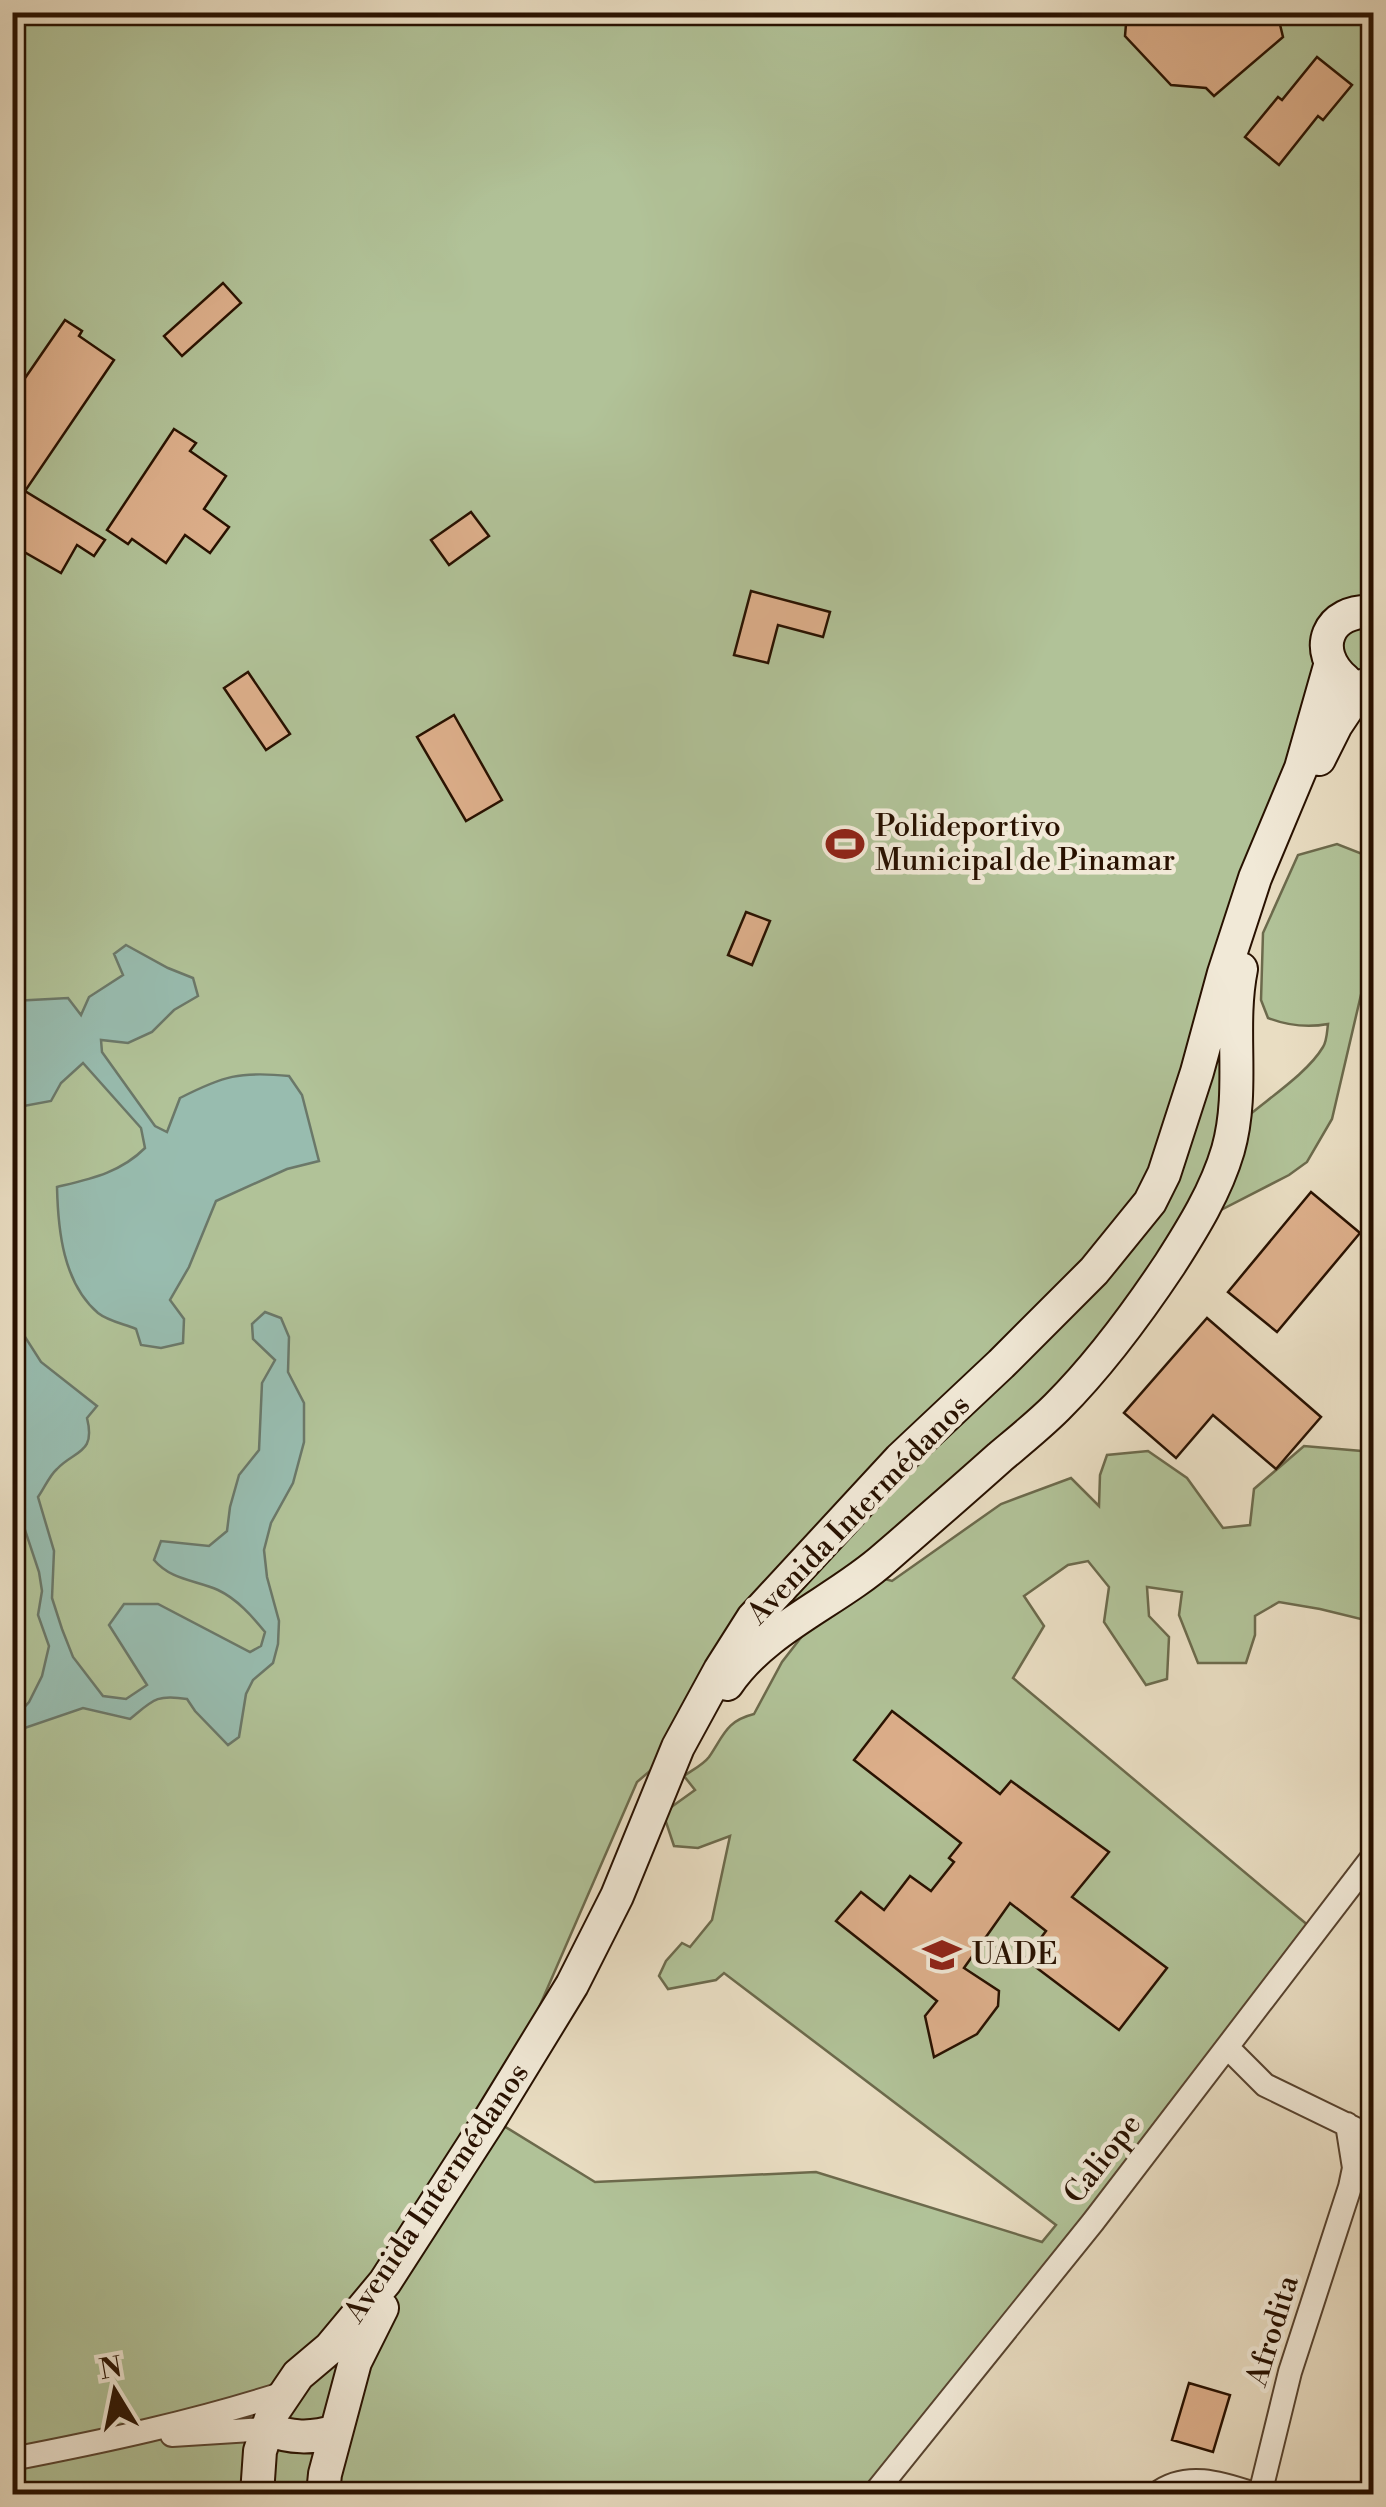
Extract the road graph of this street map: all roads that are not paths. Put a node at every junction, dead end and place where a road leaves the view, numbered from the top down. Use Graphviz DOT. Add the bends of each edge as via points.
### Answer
graph roads {
  1 [pos="1374,612"];
  2 [pos="1330,666"];
  3 [pos="1368,685"];
  4 [pos="1374,1855"];
  5 [pos="1228,2048"];
  6 [pos="1347,2124"];
  7 [pos="1374,2138"];
  8 [pos="1374,2162"];
  9 [pos="1350,2188"];
  10 [pos="291,2384"];
  11 [pos="340,2416"];
  12 [pos="266,2429"];
  13 [pos="144,2433"];
  14 [pos="12,2459"];
  15 [pos="256,2494"];
  16 [pos="323,2494"];
  17 [pos="874,2494"];
  18 [pos="1156,2494"];
  19 [pos="1257,2494"];
  1 -- 2 [label="main road, Avenida Intermédanos" via="1336,622 1326,650"];
  2 -- 3 [label="main road" via="1344,680"];
  2 -- 10 [label="main road, Avenida Intermédanos" via="1150,1202 1094,1271 900,1460 753,1618 678,1747 572,1985 385,2282"];
  3 -- 11 [label="main road, Avenida Intermédanos" via="1336,725 1312,773 1247,937 1236,1014 1238,1095 1228,1148 1194,1226 1118,1339 1057,1408 876,1566 809,1610 731,1678 684,1750 582,1982 374,2320"];
  4 -- 5 [label="street, Caliope"];
  5 -- 6 [label="street" via="1264,2085"];
  5 -- 17 [label="street, Caliope"];
  6 -- 7 [label="street"];
  6 -- 9 [label="street, Afrodita"];
  8 -- 9 [label="street, Afrodita"];
  9 -- 19 [label="street, Afrodita"];
  10 -- 11 [label="main road" via="312,2374 326,2379 337,2388"];
  10 -- 12 [label="main road, Avenida Intermédanos"];
  10 -- 13 [label="street" via="228,2411"];
  11 -- 12 [label="main road" via="319,2437"];
  11 -- 16 [label="main road, Avenida Intermédanos"];
  12 -- 13 [label="street"];
  12 -- 15 [label="main road, Avenida Intermédanos"];
  13 -- 14 [label="street"];
  18 -- 19 [label="street" via="1203,2480"];
}
